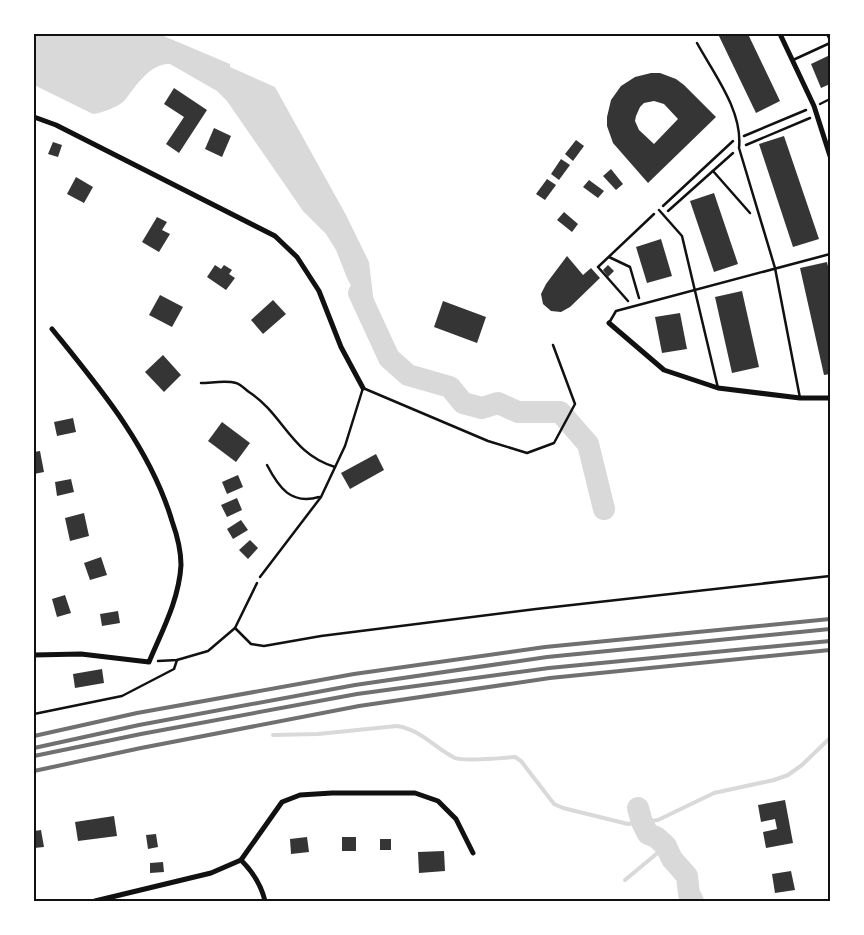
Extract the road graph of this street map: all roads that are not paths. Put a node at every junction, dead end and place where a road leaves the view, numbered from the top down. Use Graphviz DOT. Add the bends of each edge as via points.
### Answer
graph roads {
  1 [pos="780,34"];
  2 [pos="827,34"];
  3 [pos="697,42"];
  4 [pos="830,42"];
  5 [pos="793,60"];
  6 [pos="34,117"];
  7 [pos="830,156"];
  8 [pos="659,210"];
  9 [pos="830,254"];
  10 [pos="775,268"];
  11 [pos="696,289"];
  12 [pos="609,323"];
  13 [pos="52,329"];
  14 [pos="553,345"];
  15 [pos="201,383"];
  16 [pos="363,388"];
  17 [pos="718,388"];
  18 [pos="800,398"];
  19 [pos="830,398"];
  20 [pos="267,465"];
  21 [pos="335,467"];
  22 [pos="321,497"];
  23 [pos="260,577"];
  24 [pos="34,655"];
  25 [pos="473,853"];
  26 [pos="242,860"];
  27 [pos="96,901"];
  28 [pos="265,901"];
  1 -- 5 [label="street"];
  2 -- 4 [label="lane"];
  3 -- 10 [label="lane" via="735,112 739,148"];
  4 -- 5 [label="lane"];
  5 -- 7 [label="street" via="814,106"];
  6 -- 16 [label="street" via="56,125 275,236 297,257 319,291 341,347"];
  8 -- 11 [label="lane" via="682,236"];
  9 -- 10 [label="lane"];
  10 -- 11 [label="lane"];
  10 -- 18 [label="lane"];
  11 -- 12 [label="lane" via="616,311"];
  11 -- 17 [label="lane"];
  12 -- 17 [label="street" via="664,370"];
  13 -- 24 [label="street" via="120,416 150,465 167,504 181,565 175,600 149,662 81,654"];
  14 -- 16 [label="lane" via="575,404 554,443 527,453 488,441"];
  15 -- 21 [label="lane" via="236,383 255,395 308,455"];
  16 -- 21 [label="lane"];
  17 -- 18 [label="street"];
  18 -- 19 [label="street"];
  20 -- 22 [label="lane" via="276,483 288,494 299,499"];
  21 -- 22 [label="lane"];
  22 -- 23 [label="lane"];
  25 -- 26 [label="street" via="456,819 438,801 415,793 332,793 300,795 282,802"];
  26 -- 27 [label="street" via="211,872"];
  26 -- 28 [label="street" via="262,888"];
}
